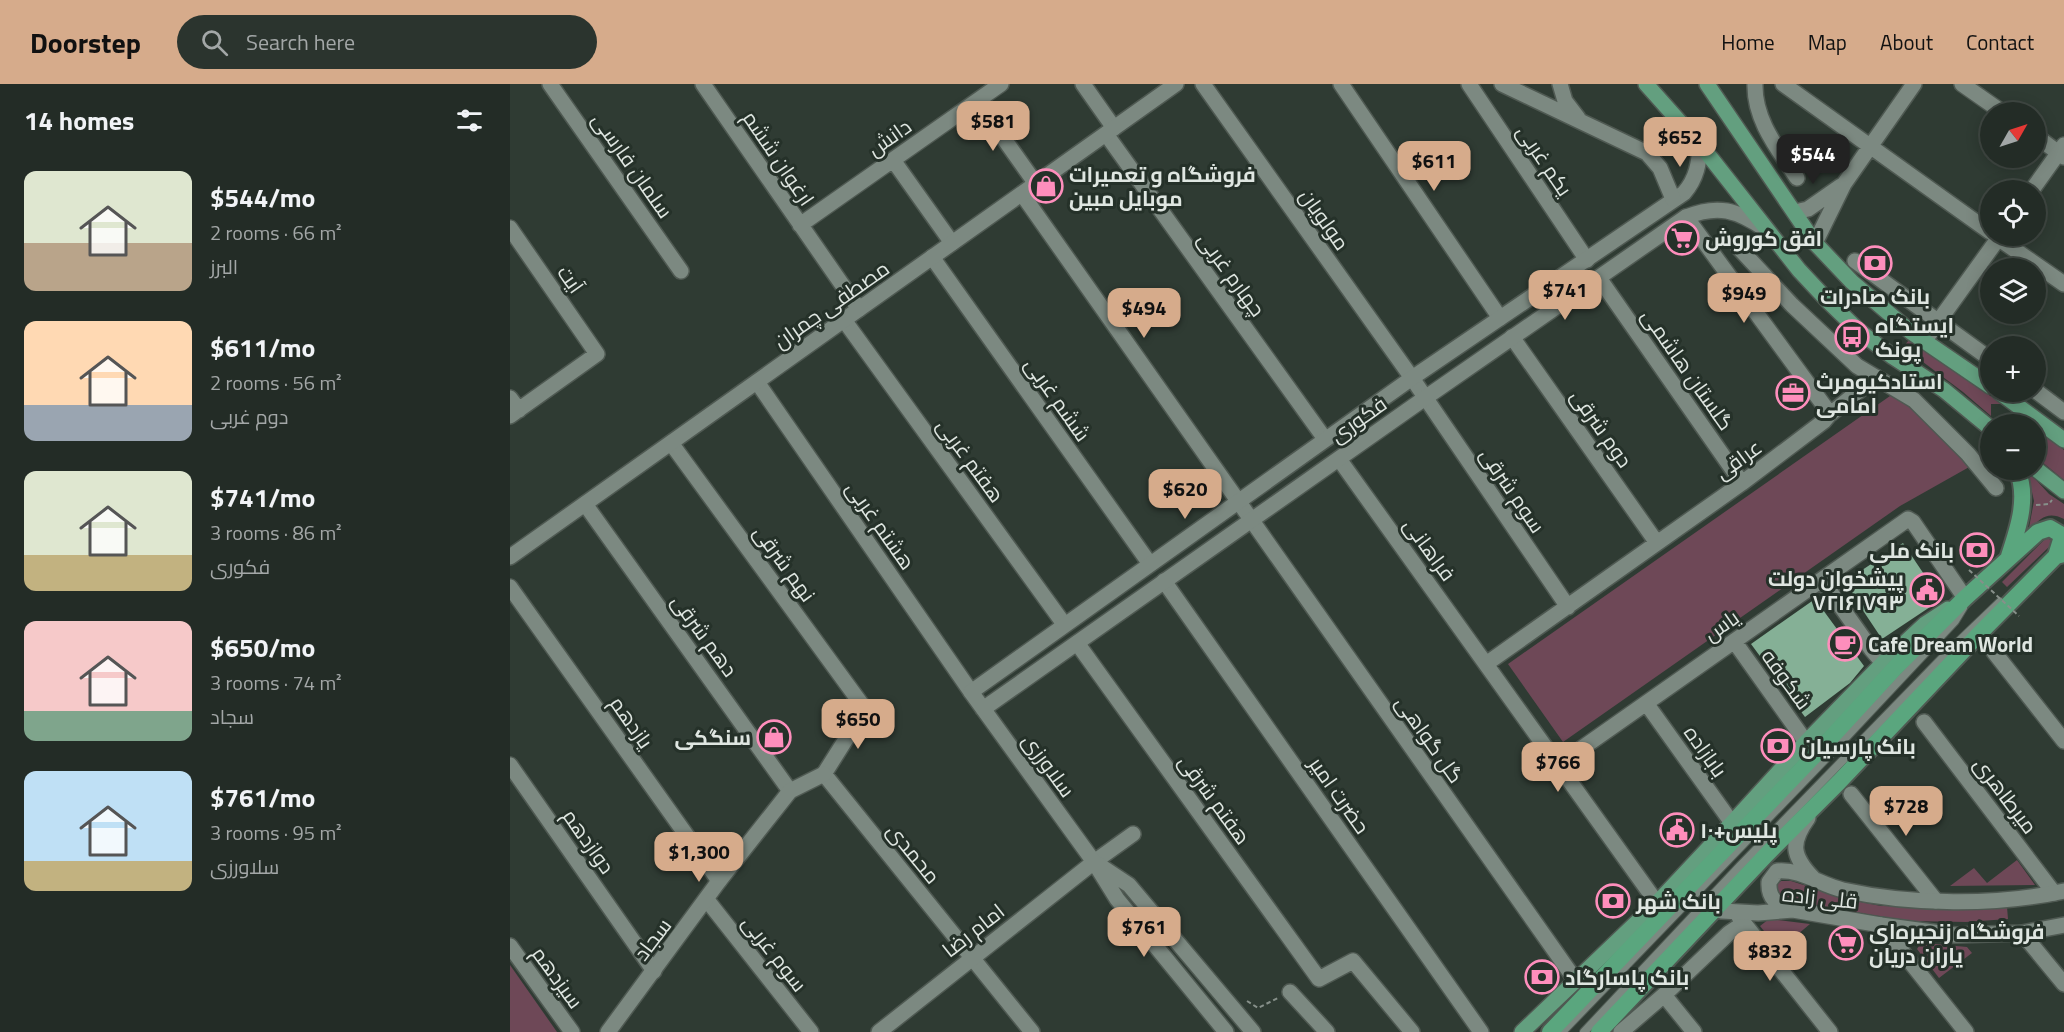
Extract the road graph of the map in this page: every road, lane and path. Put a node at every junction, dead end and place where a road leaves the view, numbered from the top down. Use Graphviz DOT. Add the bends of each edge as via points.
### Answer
graph roads {
  1 [pos="550,84"];
  2 [pos="703,84"];
  3 [pos="1001,84"];
  4 [pos="1083,84"];
  5 [pos="1176,84"];
  6 [pos="1203,84"];
  7 [pos="1341,84"];
  8 [pos="1469,84"];
  9 [pos="1502,84"];
  10 [pos="1560,84"];
  11 [pos="1646,84"];
  12 [pos="1707,84"];
  13 [pos="1755,84"];
  14 [pos="1783,84"];
  15 [pos="1914,84"];
  16 [pos="1962,84"];
  17 [pos="976,101"];
  18 [pos="1988,102"];
  19 [pos="1579,119"];
  20 [pos="1110,131"];
  21 [pos="2046,142"];
  22 [pos="1700,145"];
  23 [pos="1870,147"];
  24 [pos="2062,152"];
  25 [pos="893,160"];
  26 [pos="1797,178"];
  27 [pos="2040,180"];
  28 [pos="1036,184"];
  29 [pos="1844,184"];
  30 [pos="1022,194"];
  31 [pos="1673,199"];
  32 [pos="1795,212"];
  33 [pos="1686,217"];
  34 [pos="1980,224"];
  35 [pos="800,225"];
  36 [pos="510,228"];
  37 [pos="1768,231"];
  38 [pos="952,243"];
  39 [pos="1815,243"];
  40 [pos="1989,246"];
  41 [pos="2011,246"];
  42 [pos="1739,248"];
  43 [pos="932,257"];
  44 [pos="1587,260"];
  45 [pos="1855,261"];
  46 [pos="681,271"];
  47 [pos="1599,278"];
  48 [pos="2064,284"];
  49 [pos="859,309"];
  50 [pos="1500,318"];
  51 [pos="844,320"];
  52 [pos="1938,322"];
  53 [pos="1512,337"];
  54 [pos="1925,340"];
  55 [pos="1980,352"];
  56 [pos="1876,377"];
  57 [pos="1412,378"];
  58 [pos="1980,379"];
  59 [pos="757,382"];
  60 [pos="1425,398"];
  61 [pos="2046,398"];
  62 [pos="2013,402"];
  63 [pos="513,408"];
  64 [pos="2064,412"];
  65 [pos="1829,415"];
  66 [pos="1980,420"];
  67 [pos="1325,440"];
  68 [pos="2064,440"];
  69 [pos="671,443"];
  70 [pos="1339,459"];
  71 [pos="2021,480"];
  72 [pos="2046,480"];
  73 [pos="1742,483"];
  74 [pos="1996,488"];
  75 [pos="2059,495"];
  76 [pos="1238,503"];
  77 [pos="585,504"];
  78 [pos="2034,505"];
  79 [pos="1251,520"];
  80 [pos="1657,543"];
  81 [pos="510,557"];
  82 [pos="2008,558"];
  83 [pos="2055,559"];
  84 [pos="1150,564"];
  85 [pos="1969,570"];
  86 [pos="1822,580"];
  87 [pos="1164,581"];
  88 [pos="510,587"];
  89 [pos="1970,593"];
  90 [pos="1568,607"];
  91 [pos="2019,616"];
  92 [pos="1064,624"];
  93 [pos="1734,641"];
  94 [pos="1077,643"];
  95 [pos="1994,652"];
  96 [pos="1883,663"];
  97 [pos="1486,664"];
  98 [pos="971,692"];
  99 [pos="1646,703"];
  100 [pos="983,709"];
  101 [pos="1924,722"];
  102 [pos="1806,741"];
  103 [pos="2064,741"];
  104 [pos="510,765"];
  105 [pos="1558,765"];
  106 [pos="824,774"];
  107 [pos="790,791"];
  108 [pos="1851,794"];
  109 [pos="1817,804"];
  110 [pos="1732,823"];
  111 [pos="1133,834"];
  112 [pos="1094,862"];
  113 [pos="1815,880"];
  114 [pos="719,881"];
  115 [pos="2059,892"];
  116 [pos="707,900"];
  117 [pos="1936,901"];
  118 [pos="1657,903"];
  119 [pos="1715,909"];
  120 [pos="1793,910"];
  121 [pos="1740,918"];
  122 [pos="2064,925"];
  123 [pos="1881,926"];
  124 [pos="2022,933"];
  125 [pos="510,946"];
  126 [pos="971,958"];
  127 [pos="654,971"];
  128 [pos="1576,981"];
  129 [pos="2064,984"];
  130 [pos="1290,992"];
  131 [pos="1664,995"];
  132 [pos="1225,999"];
  133 [pos="572,1032"];
  134 [pos="608,1032"];
  135 [pos="811,1032"];
  136 [pos="879,1032"];
  137 [pos="1032,1032"];
  138 [pos="1226,1032"];
  139 [pos="1253,1032"];
  140 [pos="1327,1032"];
  141 [pos="1412,1032"];
  142 [pos="1481,1032"];
  143 [pos="1522,1032"];
  144 [pos="1550,1032"];
  145 [pos="1562,1032"];
  146 [pos="1584,1032"];
  147 [pos="1599,1032"];
  148 [pos="1621,1032"];
  149 [pos="1694,1032"];
  150 [pos="1830,1032"];
  151 [pos="1966,1032"];
  1 -- 46 [label="street, سلمان فارسی"];
  2 -- 35 [label="street, ارغوان ششم"];
  3 -- 17 [label="street, دانش"];
  4 -- 20 [label="street, چهارم غربی"];
  5 -- 20 [label="street, مصطفی چمران"];
  6 -- 57 [label="street, مولویان"];
  7 -- 50 [label="street"];
  8 -- 44 [label="street, یکم غربی"];
  9 -- 19 [label="street"];
  10 -- 19 [label="street" via="1565,101"];
  11 -- 22 [label="main road"];
  12 -- 32 [label="main road"];
  13 -- 26 [label="street" via="1755,98 1769,136"];
  14 -- 23 [label="street"];
  15 -- 23 [label="street"];
  16 -- 18 [label="street"];
  17 -- 25 [label="street, دانش"];
  17 -- 28 [label="street"];
  19 -- 31 [label="street" via="1647,153 1660,168"];
  20 -- 28 [label="street, مصطفی چمران"];
  20 -- 67 [label="street, چهارم غربی"];
  21 -- 24 [label="street"];
  22 -- 31 [label="street, فکوری" via="1692,184"];
  22 -- 37 [label="main road"];
  23 -- 29 [label="street"];
  23 -- 34 [label="street"];
  24 -- 27 [label="street"];
  25 -- 35 [label="street, دانش"];
  25 -- 38 [label="street"];
  28 -- 30 [label="street, مصطفی چمران"];
  29 -- 32 [label="street" via="1808,209"];
  29 -- 39 [label="street"];
  30 -- 38 [label="street, مصطفی چمران"];
  30 -- 76 [label="street, گل گواهی"];
  31 -- 44 [label="street, فکوری"];
  32 -- 39 [label="main road"];
  33 -- 37 [label="street, فکوری" via="1703,210 1725,210 1750,218"];
  33 -- 47 [label="street, فکوری"];
  33 -- 65 [label="street"];
  35 -- 49 [label="street, ارغوان ششم"];
  36 -- 63 [label="street, آیت" via="597,354"];
  37 -- 66 [label="main road" via="1799,270 1859,331"];
  38 -- 43 [label="street, مصطفی چمران"];
  39 -- 54 [label="main road" via="1852,282"];
  40 -- 52 [label="street"];
  41 -- 48 [label="street"];
  42 -- 56 [label="street" via="1792,305 1857,366"];
  43 -- 49 [label="street, مصطفی چمران"];
  43 -- 84 [label="street, ششم غربی"];
  44 -- 50 [label="street, فکوری"];
  45 -- 52 [label="street"];
  47 -- 53 [label="street, فکوری"];
  47 -- 73 [label="street, گلستان هاشمی"];
  49 -- 51 [label="street, مصطفی چمران"];
  50 -- 57 [label="street, فکوری"];
  51 -- 59 [label="street, مصطفی چمران"];
  51 -- 92 [label="street, هفتم غربی"];
  52 -- 54 [label="street"];
  52 -- 55 [label="street"];
  53 -- 60 [label="street, فکوری"];
  53 -- 80 [label="street, دوم شرقی"];
  54 -- 58 [label="main road"];
  56 -- 65 [label="street, عراقی"];
  56 -- 74 [label="street" via="1914,400"];
  57 -- 60 [label="street, مولویان"];
  57 -- 67 [label="street, فکوری"];
  59 -- 69 [label="street, مصطفی چمران"];
  59 -- 98 [label="street, هشتم غربی"];
  60 -- 70 [label="street, فکوری"];
  60 -- 90 [label="street, سوم شرقی"];
  61 -- 64 [label="street"];
  62 -- 68 [label="main road"];
  65 -- 73 [label="street, عراقی"];
  67 -- 76 [label="street, فکوری"];
  69 -- 77 [label="street, مصطفی چمران"];
  69 -- 106 [label="street, نهم شرقی" via="865,709"];
  70 -- 79 [label="street, فکوری"];
  70 -- 97 [label="street, فراهانی"];
  71 -- 82 [label="highway" via="2018,530"];
  72 -- 75 [label="main road"];
  73 -- 80 [label="street, عراقی"];
  75 -- 78 [label="path" via="2049,504"];
  76 -- 79 [label="street, گل گواهی"];
  76 -- 84 [label="street, فکوری"];
  77 -- 81 [label="street, مصطفی چمران"];
  77 -- 107 [label="street, دهم شرقی"];
  79 -- 87 [label="street, فکوری"];
  79 -- 128 [label="street, گل گواهی"];
  80 -- 90 [label="street, عراقی"];
  82 -- 83 [label="highway" via="2038,532 2050,528 2060,534"];
  82 -- 89 [label="highway"];
  83 -- 109 [label="highway"];
  83 -- 146 [label="lane" via="2015,587 1953,647"];
  84 -- 92 [label="street, فکوری"];
  85 -- 91 [label="path, bridge"];
  86 -- 89 [label="street, یاس" via="1908,519"];
  86 -- 93 [label="street, یاس"];
  86 -- 96 [label="street"];
  87 -- 94 [label="street, فکوری"];
  87 -- 142 [label="street, حضرت امیر"];
  88 -- 114 [label="street, یازدهم"];
  89 -- 96 [label="main road" via="1925,624"];
  89 -- 144 [label="highway"];
  89 -- 145 [label="lane" via="1955,621"];
  90 -- 97 [label="street, عراقی"];
  92 -- 98 [label="street, فکوری"];
  93 -- 99 [label="street, یاس"];
  93 -- 102 [label="street, شکوفه"];
  94 -- 100 [label="street, فکوری"];
  94 -- 141 [label="street, هفتم شرقی" via="1319,979 1353,961"];
  95 -- 103 [label="street"];
  96 -- 102 [label="main road"];
  97 -- 105 [label="street, فراهانی"];
  98 -- 100 [label="street, سلاورزی"];
  99 -- 105 [label="street, یاس"];
  99 -- 110 [label="street, بابازاده"];
  100 -- 112 [label="street, سلاورزی"];
  101 -- 115 [label="street, میرطاهری"];
  102 -- 110 [label="main road"];
  104 -- 127 [label="street, دوازدهم"];
  105 -- 118 [label="street, فراهانی"];
  106 -- 107 [label="street, سجاد"];
  106 -- 126 [label="street, محمدی"];
  107 -- 114 [label="street, سجاد"];
  108 -- 117 [label="street"];
  109 -- 113 [label="street, قلی زاده" via="1801,827 1795,851"];
  109 -- 119 [label="highway"];
  110 -- 118 [label="main road"];
  111 -- 112 [label="street, امام رضا"];
  112 -- 126 [label="street, امام رضا"];
  112 -- 132 [label="street, سلاورزی" via="1130,885"];
  112 -- 138 [label="street, سلاورزی" via="1117,898"];
  113 -- 117 [label="street, قلی زاده" via="1862,893"];
  113 -- 120 [label="street" via="1789,870 1771,876 1768,888 1773,900"];
  114 -- 116 [label="street, سجاد"];
  115 -- 117 [label="street, قلی زاده"];
  116 -- 127 [label="street, سجاد"];
  116 -- 135 [label="street, سوم غربی"];
  118 -- 128 [label="main road"];
  119 -- 121 [label="street, قلی زاده"];
  119 -- 147 [label="highway"];
  120 -- 121 [label="street, قلی زاده"];
  120 -- 123 [label="street, قلی زاده"];
  121 -- 131 [label="street"];
  121 -- 150 [label="street"];
  122 -- 124 [label="street, قلی زاده"];
  123 -- 124 [label="street, قلی زاده" via="1955,935"];
  123 -- 151 [label="street"];
  124 -- 129 [label="street"];
  125 -- 133 [label="street, سیزدهم"];
  126 -- 136 [label="street, امام رضا"];
  126 -- 137 [label="street, محمدی"];
  127 -- 134 [label="street, سجاد"];
  128 -- 143 [label="main road"];
  130 -- 132 [label="path" via="1258,1008 1241,998"];
  130 -- 140 [label="street"];
  131 -- 148 [label="street"];
  131 -- 149 [label="street"];
  132 -- 139 [label="street, سلاورزی"];
}
